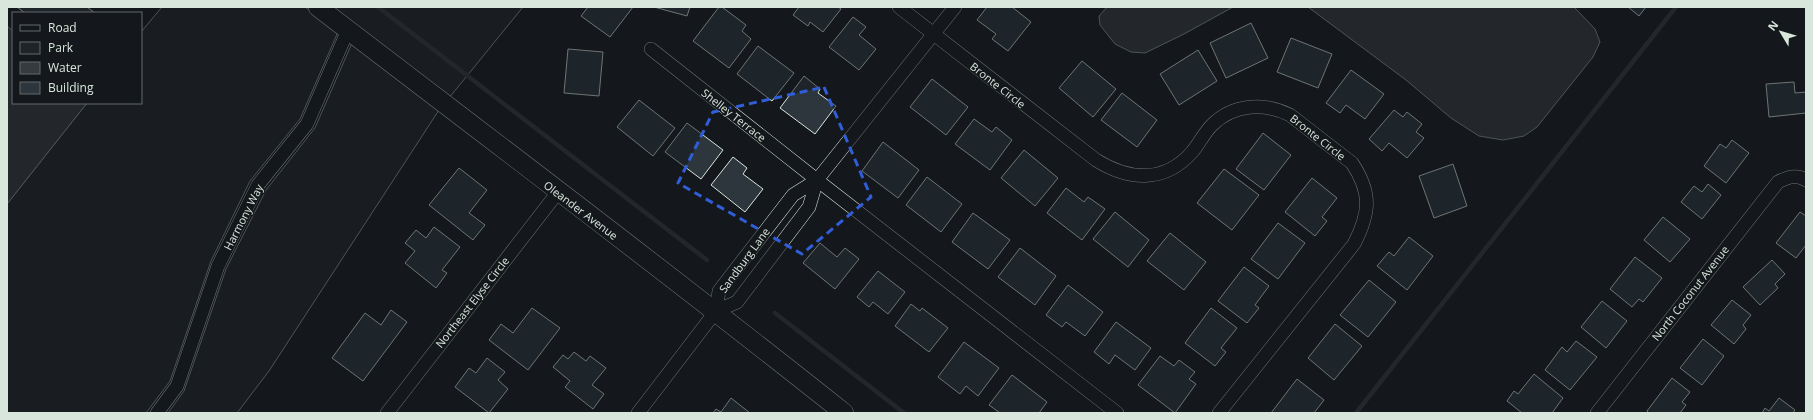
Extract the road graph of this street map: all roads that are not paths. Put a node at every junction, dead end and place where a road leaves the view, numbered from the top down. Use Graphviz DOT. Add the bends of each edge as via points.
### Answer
graph roads {
  1 [pos="318,7"];
  2 [pos="899,7"];
  3 [pos="956,7"];
  4 [pos="348,30"];
  5 [pos="934,35"];
  6 [pos="651,49"];
  7 [pos="817,180"];
  8 [pos="1806,180"];
  9 [pos="558,192"];
  10 [pos="716,311"];
  11 [pos="157,413"];
  12 [pos="387,413"];
  13 [pos="638,413"];
  14 [pos="844,413"];
  15 [pos="1117,413"];
  16 [pos="1219,413"];
  17 [pos="1597,413"];
  1 -- 4 [label="street, Oleander Avenue"];
  2 -- 5 [label="street, Bronte Circle"];
  3 -- 5 [label="street, Sandburg Lane"];
  4 -- 9 [label="street, Oleander Avenue"];
  4 -- 11 [label="street, Harmony Way" via="307,124 258,185 218,266 177,386"];
  5 -- 7 [label="street, Sandburg Lane"];
  5 -- 16 [label="street, Bronte Circle" via="1096,160 1119,173 1140,176 1165,172 1191,153 1211,126 1223,116 1236,110 1264,106 1290,115 1352,163 1361,178 1367,206 1362,228 1354,244"];
  6 -- 7 [label="street, Shelley Terrace"];
  7 -- 10 [label="street, Sandburg Lane" via="793,195 719,291"];
  7 -- 10 [label="street, Sandburg Lane" via="809,207 737,302"];
  7 -- 15 [label="street"];
  8 -- 17 [label="street, North Coconut Avenue" via="1795,176 1788,177 1778,182 1768,193"];
  9 -- 10 [label="street, Oleander Avenue"];
  9 -- 12 [label="street, Northeast Elyse Circle"];
  10 -- 13 [label="street"];
  10 -- 14 [label="street, Oleander Avenue"];
}
